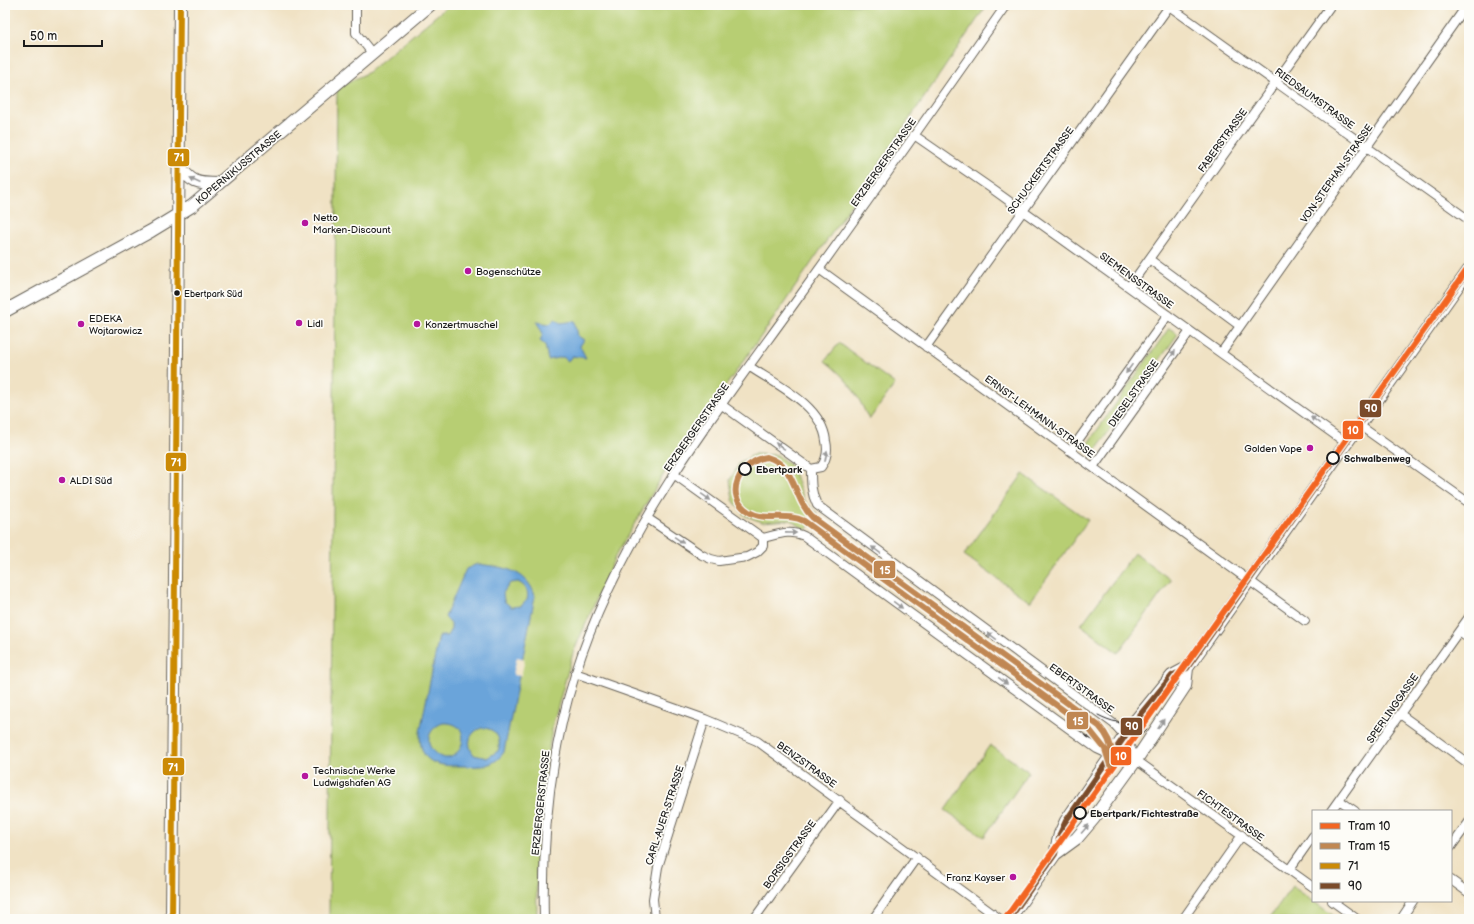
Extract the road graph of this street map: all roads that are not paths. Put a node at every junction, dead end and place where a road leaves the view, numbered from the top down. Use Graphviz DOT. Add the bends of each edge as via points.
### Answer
graph roads {
  1 [pos="180,5"];
  2 [pos="356,5"];
  3 [pos="430,5"];
  4 [pos="1006,5"];
  5 [pos="1170,5"];
  6 [pos="1331,5"];
  7 [pos="1467,5"];
  8 [pos="372,53"];
  9 [pos="1276,82"];
  10 [pos="914,136"];
  11 [pos="1367,148"];
  12 [pos="178,165"];
  13 [pos="218,184"];
  14 [pos="1022,211"];
  15 [pos="178,215"];
  16 [pos="1469,220"];
  17 [pos="1149,259"];
  18 [pos="819,269"];
  19 [pos="1469,270"];
  20 [pos="1129,287"];
  21 [pos="5,311"];
  22 [pos="1168,315"];
  23 [pos="1240,326"];
  24 [pos="1190,331"];
  25 [pos="926,347"];
  26 [pos="1221,353"];
  27 [pos="750,367"];
  28 [pos="722,405"];
  29 [pos="1359,425"];
  30 [pos="1346,443"];
  31 [pos="1071,450"];
  32 [pos="1093,466"];
  33 [pos="811,469"];
  34 [pos="674,475"];
  35 [pos="1469,503"];
  36 [pos="647,518"];
  37 [pos="763,538"];
  38 [pos="1249,580"];
  39 [pos="1469,617"];
  40 [pos="1305,621"];
  41 [pos="1459,631"];
  42 [pos="1469,638"];
  43 [pos="1187,668"];
  44 [pos="575,673"];
  45 [pos="1400,714"];
  46 [pos="705,719"];
  47 [pos="1125,736"];
  48 [pos="1112,756"];
  49 [pos="1136,760"];
  50 [pos="1469,764"];
  51 [pos="840,800"];
  52 [pos="1339,800"];
  53 [pos="1332,810"];
  54 [pos="1354,810"];
  55 [pos="1469,822"];
  56 [pos="1242,836"];
  57 [pos="1312,837"];
  58 [pos="1452,846"];
  59 [pos="1056,854"];
  60 [pos="917,857"];
  61 [pos="1289,870"];
  62 [pos="1452,881"];
  63 [pos="1312,886"];
  64 [pos="1469,893"];
  65 [pos="1333,902"];
  66 [pos="1412,902"];
  67 [pos="172,919"];
  68 [pos="544,919"];
  69 [pos="655,919"];
  70 [pos="754,919"];
  71 [pos="873,919"];
  72 [pos="1000,919"];
  73 [pos="1009,919"];
  74 [pos="1183,919"];
  75 [pos="1357,919"];
  76 [pos="1401,919"];
  1 -- 12 [label="street"];
  2 -- 8 [label="street" via="356,33"];
  3 -- 8 [label="street, KOPERNIKUSSTRASSE"];
  4 -- 10 [label="street, ERZBERGERSTRASSE"];
  5 -- 9 [label="street, RIEDSAUMSTRASSE"];
  5 -- 14 [label="street, SCHUCKERTSTRASSE"];
  6 -- 9 [label="street, FABERSTRASSE"];
  7 -- 11 [label="street, VON-STEPHAN-STRASSE"];
  8 -- 13 [label="street, KOPERNIKUSSTRASSE"];
  9 -- 11 [label="street, RIEDSAUMSTRASSE"];
  9 -- 17 [label="street, FABERSTRASSE"];
  10 -- 14 [label="street, SIEMENSSTRASSE"];
  10 -- 18 [label="street, ERZBERGERSTRASSE"];
  11 -- 16 [label="street, RIEDSAUMSTRASSE"];
  11 -- 23 [label="street, VON-STEPHAN-STRASSE"];
  13 -- 12 [label="street, one-way" via="196,183 189,179"];
  12 -- 15 [label="street"];
  13 -- 15 [label="street, KOPERNIKUSSTRASSE"];
  14 -- 20 [label="street, SIEMENSSTRASSE"];
  14 -- 25 [label="street, SCHUCKERTSTRASSE"];
  15 -- 21 [label="street, KOPERNIKUSSTRASSE"];
  15 -- 67 [label="street"];
  17 -- 20 [label="street, FABERSTRASSE"];
  17 -- 23 [label="street"];
  18 -- 25 [label="street, ERNST-LEHMANN-STRASSE"];
  18 -- 27 [label="street, ERZBERGERSTRASSE"];
  19 -- 29 [label="street"];
  20 -- 22 [label="street, SIEMENSSTRASSE"];
  22 -- 24 [label="street, SIEMENSSTRASSE"];
  22 -- 31 [label="street, DIESELSTRASSE, one-way"];
  23 -- 26 [label="street, VON-STEPHAN-STRASSE"];
  24 -- 26 [label="street, SIEMENSSTRASSE"];
  32 -- 24 [label="street, DIESELSTRASSE, one-way"];
  25 -- 31 [label="street, ERNST-LEHMANN-STRASSE"];
  30 -- 26 [label="street, SIEMENSSTRASSE, one-way"];
  27 -- 28 [label="street, ERZBERGERSTRASSE"];
  33 -- 27 [label="street, one-way" via="821,467 825,461 827,446 822,422 810,407"];
  33 -- 28 [label="street, one-way"];
  28 -- 34 [label="street, ERZBERGERSTRASSE"];
  29 -- 30 [label="street"];
  29 -- 35 [label="street"];
  30 -- 38 [label="street"];
  31 -- 32 [label="street, ERNST-LEHMANN-STRASSE"];
  32 -- 38 [label="street, ERNST-LEHMANN-STRASSE"];
  47 -- 33 [label="street, EBERTSTRASSE, one-way" via="1114,724 825,513 812,495"];
  34 -- 36 [label="street, ERZBERGERSTRASSE"];
  34 -- 37 [label="street, one-way"];
  36 -- 37 [label="street, one-way" via="702,555 719,561 747,557 757,552 763,546"];
  36 -- 44 [label="street, ERZBERGERSTRASSE" via="622,561"];
  37 -- 48 [label="street, one-way" via="786,532 804,536 1085,740"];
  38 -- 40 [label="street, ERNST-LEHMANN-STRASSE"];
  38 -- 43 [label="street"];
  39 -- 41 [label="street, SPERLINGGASSE"];
  41 -- 42 [label="street"];
  41 -- 45 [label="street, SPERLINGGASSE"];
  43 -- 47 [label="street" via="1172,676"];
  49 -- 43 [label="street, one-way" via="1185,686"];
  44 -- 46 [label="street, BENZSTRASSE"];
  44 -- 68 [label="street, ERZBERGERSTRASSE" via="552,767 544,860"];
  45 -- 50 [label="street"];
  45 -- 52 [label="street, SPERLINGGASSE"];
  46 -- 51 [label="street, BENZSTRASSE" via="757,741"];
  46 -- 69 [label="street, CARL-AUER-STRASSE" via="658,867 653,899"];
  47 -- 48 [label="street"];
  47 -- 49 [label="street, EBERTSTRASSE"];
  48 -- 49 [label="street"];
  48 -- 59 [label="street" via="1066,822 1060,834"];
  49 -- 56 [label="street, FICHTESTRASSE"];
  59 -- 49 [label="street, one-way" via="1077,838"];
  51 -- 60 [label="street, BENZSTRASSE"];
  51 -- 70 [label="street, BORSIGSTRASSE"];
  52 -- 53 [label="street, SPERLINGGASSE"];
  52 -- 54 [label="street"];
  55 -- 58 [label="street"];
  56 -- 61 [label="street, FICHTESTRASSE"];
  56 -- 74 [label="street"];
  57 -- 61 [label="street"];
  59 -- 73 [label="street"];
  60 -- 71 [label="street"];
  60 -- 72 [label="street, BENZSTRASSE"];
  61 -- 63 [label="street, FICHTESTRASSE"];
  62 -- 64 [label="street"];
  65 -- 75 [label="street"];
  66 -- 76 [label="street"];
}
